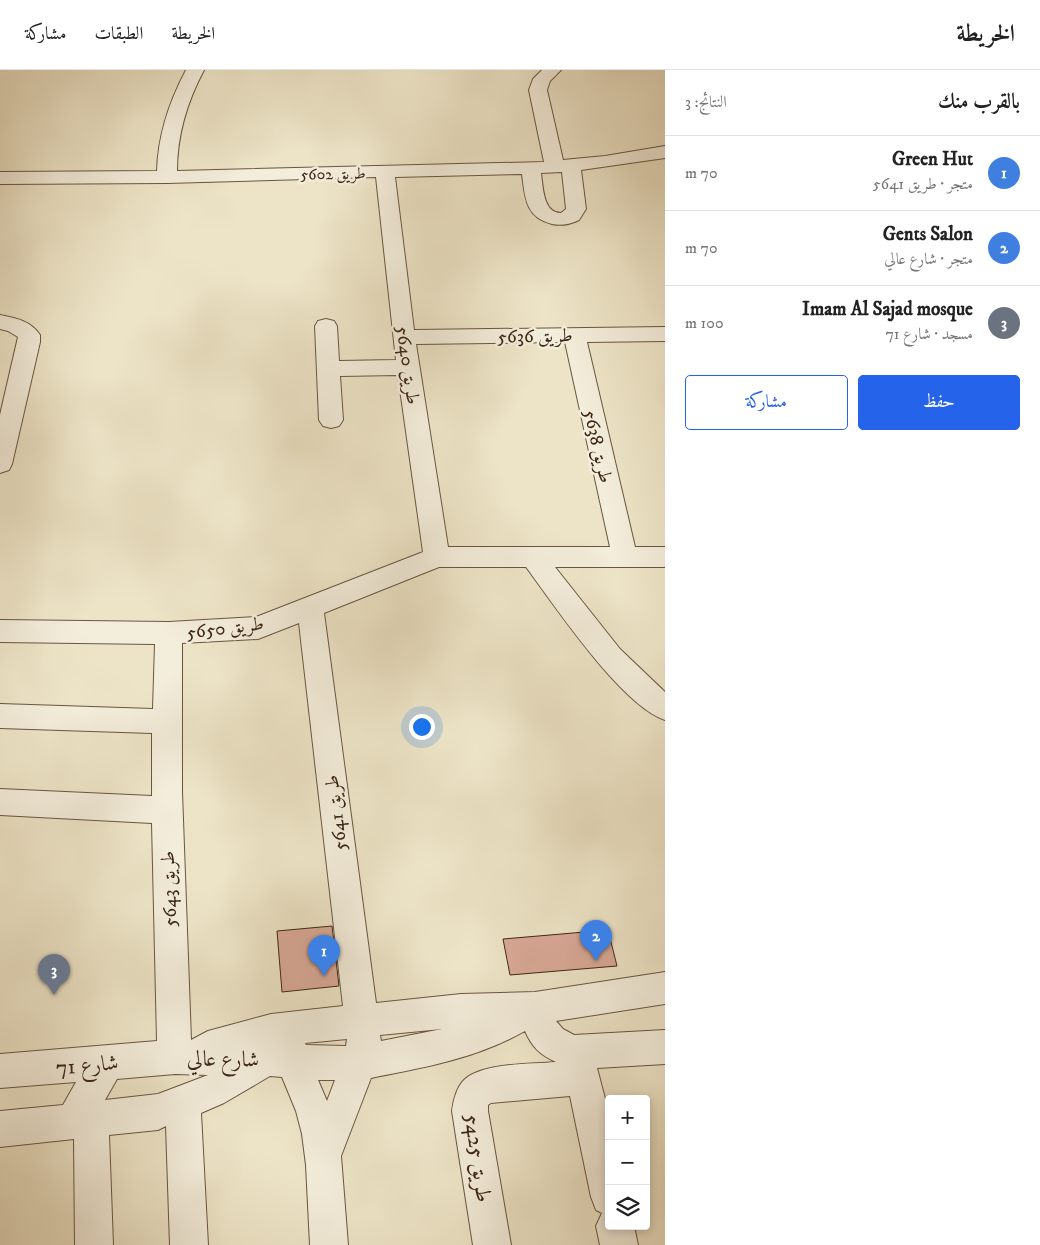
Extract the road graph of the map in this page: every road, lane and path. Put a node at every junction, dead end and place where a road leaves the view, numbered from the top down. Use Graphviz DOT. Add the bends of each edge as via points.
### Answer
graph roads {
  1 [pos="195,70"];
  2 [pos="552,70"];
  3 [pos="665,152"];
  4 [pos="563,166"];
  5 [pos="531,168"];
  6 [pos="385,172"];
  7 [pos="167,177"];
  8 [pos="0,178"];
  9 [pos="0,322"];
  10 [pos="326,326"];
  11 [pos="574,334"];
  12 [pos="665,334"];
  13 [pos="404,337"];
  14 [pos="409,367"];
  15 [pos="328,369"];
  16 [pos="331,420"];
  17 [pos="0,464"];
  18 [pos="437,557"];
  19 [pos="533,557"];
  20 [pos="625,558"];
  21 [pos="665,558"];
  22 [pos="310,607"];
  23 [pos="0,631"];
  24 [pos="169,633"];
  25 [pos="665,708"];
  26 [pos="0,716"];
  27 [pos="165,721"];
  28 [pos="0,802"];
  29 [pos="166,810"];
  30 [pos="665,988"];
  31 [pos="535,1008"];
  32 [pos="361,1020"];
  33 [pos="295,1027"];
  34 [pos="665,1046"];
  35 [pos="175,1057"];
  36 [pos="280,1060"];
  37 [pos="108,1062"];
  38 [pos="359,1063"];
  39 [pos="578,1064"];
  40 [pos="0,1072"];
  41 [pos="183,1104"];
  42 [pos="82,1120"];
  43 [pos="0,1130"];
  44 [pos="322,1158"];
  45 [pos="606,1185"];
  46 [pos="616,1230"];
  47 [pos="94,1245"];
  48 [pos="189,1245"];
  49 [pos="329,1245"];
  50 [pos="492,1245"];
  51 [pos="619,1245"];
  1 -- 7 [label="street" via="172,122 166,152"];
  2 -- 4 [label="street" via="542,79 538,90"];
  3 -- 4 [label="street, طريق 5602"];
  4 -- 5 [label="street, طريق 5602"];
  4 -- 5 [label="street" via="576,209 562,219 547,217 538,209"];
  5 -- 6 [label="street, طريق 5602"];
  6 -- 7 [label="street, طريق 5602"];
  6 -- 13 [label="street, طريق 5640"];
  7 -- 8 [label="street, طريق 5602"];
  9 -- 17 [label="street" via="14,324 29,335"];
  10 -- 15 [label="street"];
  11 -- 12 [label="street, طريق 5636"];
  11 -- 13 [label="street, طريق 5636"];
  11 -- 20 [label="street, طريق 5638"];
  13 -- 14 [label="street, طريق 5640"];
  14 -- 15 [label="street"];
  14 -- 18 [label="street, طريق 5640"];
  15 -- 16 [label="street"];
  18 -- 19 [label="street"];
  18 -- 22 [label="street, طريق 5650"];
  19 -- 20 [label="street"];
  19 -- 25 [label="street" via="610,658 639,688"];
  20 -- 21 [label="street"];
  22 -- 24 [label="street, طريق 5650" via="258,628"];
  22 -- 32 [label="street, طريق 5641"];
  23 -- 24 [label="street, طريق 5650"];
  24 -- 27 [label="street, طريق 5643"];
  26 -- 27 [label="street"];
  27 -- 29 [label="street, طريق 5643"];
  28 -- 29 [label="street"];
  29 -- 35 [label="street, طريق 5643"];
  30 -- 31 [label="street, شارع عالي"];
  31 -- 32 [label="street, شارع عالي"];
  31 -- 38 [label="street, شارع عالي" via="492,1031 454,1044"];
  31 -- 39 [label="street" via="538,1026 546,1038"];
  32 -- 33 [label="street, شارع عالي"];
  32 -- 38 [label="street, طريق 5641" via="364,1042"];
  33 -- 35 [label="street, شارع عالي"];
  33 -- 36 [label="street" via="290,1047"];
  34 -- 39 [label="street"];
  35 -- 36 [label="street, شارع عالي"];
  35 -- 37 [label="street, شارع 71"];
  36 -- 38 [label="street, شارع عالي"];
  36 -- 41 [label="street"];
  36 -- 44 [label="street" via="316,1121"];
  37 -- 40 [label="street, شارع 71"];
  37 -- 42 [label="street"];
  38 -- 44 [label="street, طريق 5641"];
  39 -- 45 [label="street"];
  39 -- 50 [label="street, طريق 5425" via="487,1086 477,1090 471,1100 470,1111"];
  41 -- 42 [label="street" via="158,1112"];
  41 -- 48 [label="street"];
  42 -- 43 [label="street"];
  42 -- 47 [label="street"];
  44 -- 49 [label="street"];
  46 -- 51 [label="street"];
}
